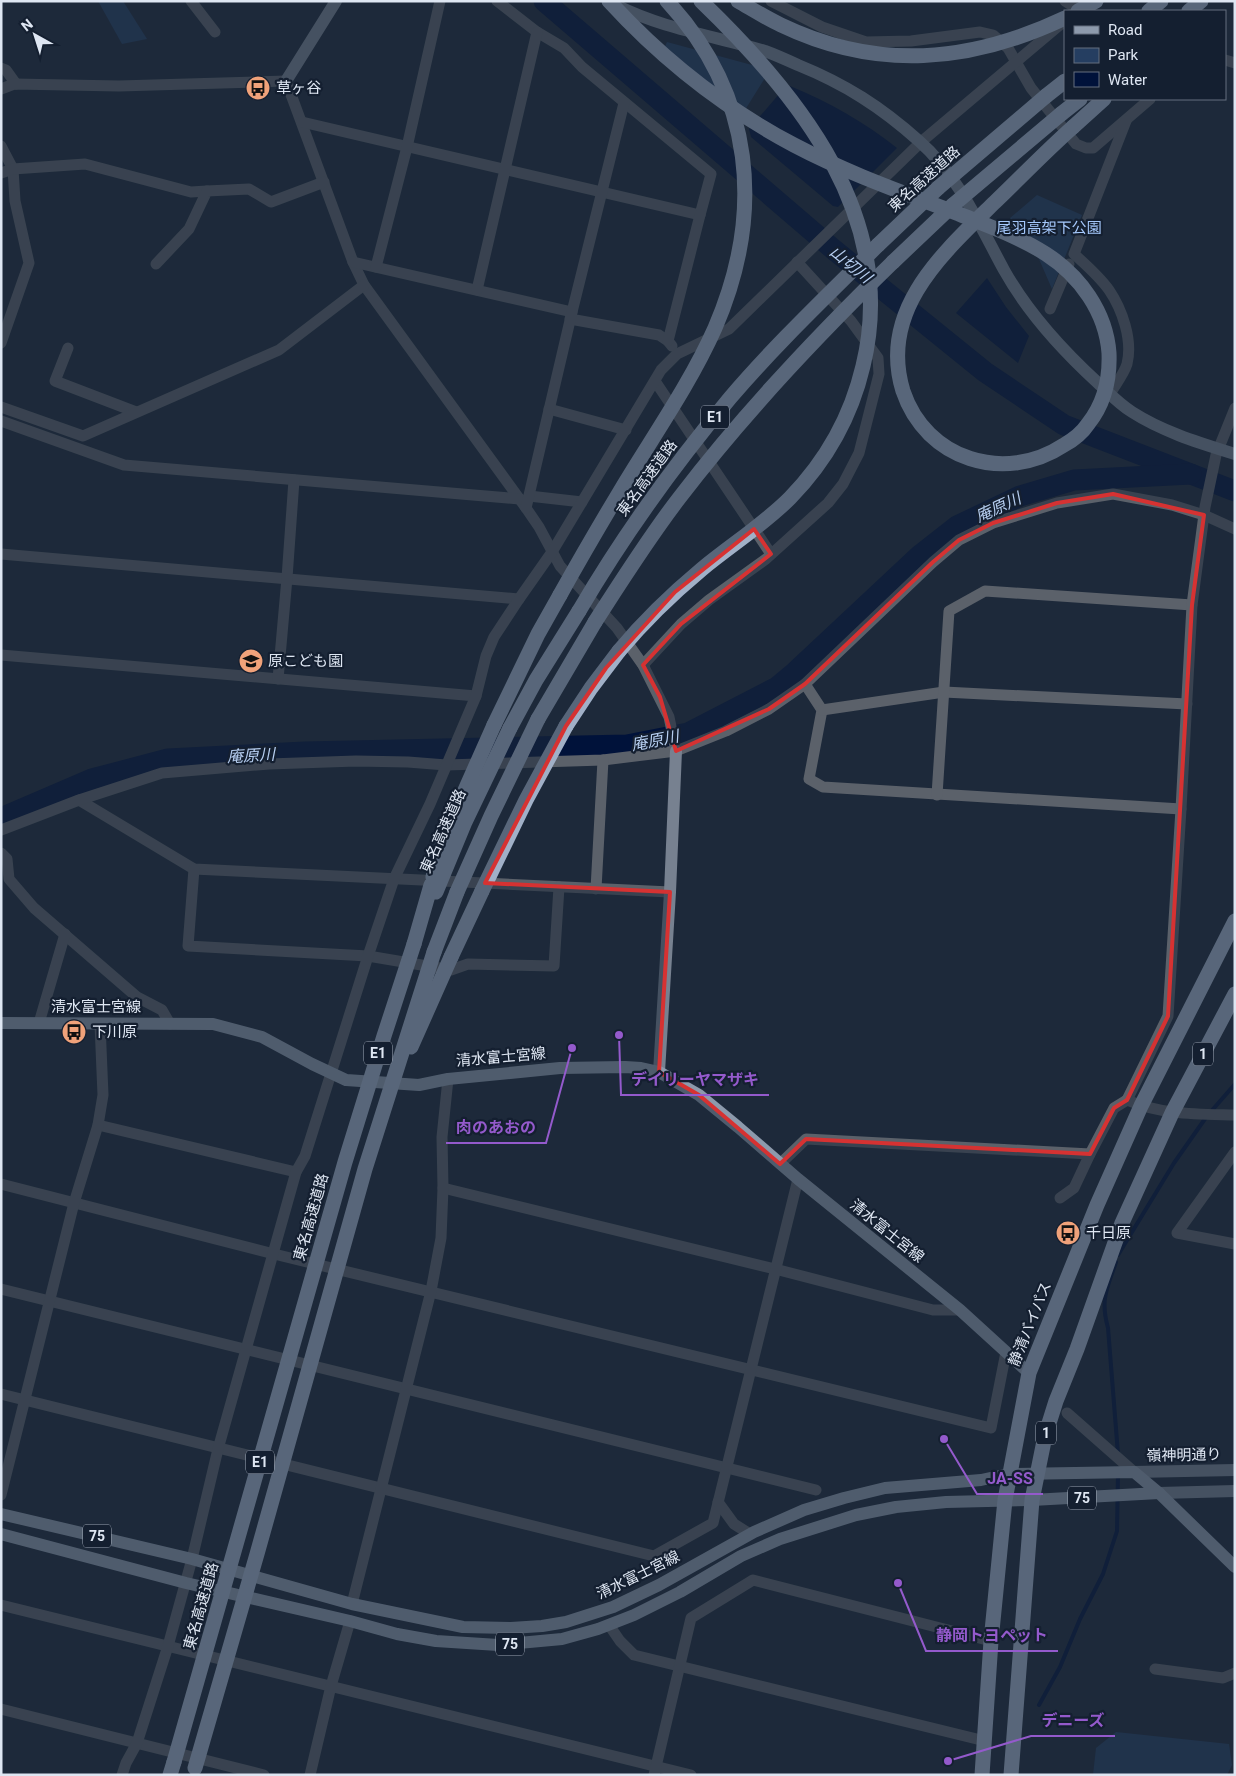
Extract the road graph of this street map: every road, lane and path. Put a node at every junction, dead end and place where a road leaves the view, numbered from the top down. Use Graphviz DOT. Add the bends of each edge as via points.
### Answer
graph roads {
  1 [pos="191,1"];
  2 [pos="336,1"];
  3 [pos="440,1"];
  4 [pos="497,1"];
  5 [pos="608,1"];
  6 [pos="667,1"];
  7 [pos="700,1"];
  8 [pos="738,1"];
  9 [pos="771,1"];
  10 [pos="1096,1"];
  11 [pos="1161,1"];
  12 [pos="1202,1"];
  13 [pos="1211,1"];
  14 [pos="1073,9"];
  15 [pos="1150,10"];
  16 [pos="1190,10"];
  17 [pos="1201,10"];
  18 [pos="1064,14"];
  19 [pos="1064,17"];
  20 [pos="215,32"];
  21 [pos="537,32"];
  22 [pos="1016,62"];
  23 [pos="1,68"];
  24 [pos="286,81"];
  25 [pos="1064,82"];
  26 [pos="16,84"];
  27 [pos="1,89"];
  28 [pos="1079,100"];
  29 [pos="1103,100"];
  30 [pos="1149,100"];
  31 [pos="624,103"];
  32 [pos="1126,120"];
  33 [pos="302,122"];
  34 [pos="921,142"];
  35 [pos="1,146"];
  36 [pos="407,147"];
  37 [pos="13,169"];
  38 [pos="505,170"];
  39 [pos="1,173"];
  40 [pos="324,182"];
  41 [pos="207,191"];
  42 [pos="602,192"];
  43 [pos="700,215"];
  44 [pos="976,221"];
  45 [pos="976,221"];
  46 [pos="976,221"];
  47 [pos="976,221"];
  48 [pos="1074,254"];
  49 [pos="802,258"];
  50 [pos="353,262"];
  51 [pos="156,264"];
  52 [pos="376,267"];
  53 [pos="364,286"];
  54 [pos="477,290"];
  55 [pos="1050,309"];
  56 [pos="571,315"];
  57 [pos="668,341"];
  58 [pos="1,342"];
  59 [pos="68,348"];
  60 [pos="677,354"];
  61 [pos="655,381"];
  62 [pos="1110,394"];
  63 [pos="1,407"];
  64 [pos="1235,408"];
  65 [pos="549,409"];
  66 [pos="136,412"];
  67 [pos="1,421"];
  68 [pos="626,430"];
  69 [pos="1217,452"];
  70 [pos="1235,454"];
  71 [pos="294,480"];
  72 [pos="525,501"];
  73 [pos="582,502"];
  74 [pos="1205,511"];
  75 [pos="1235,529"];
  76 [pos="552,552"];
  77 [pos="1,554"];
  78 [pos="771,554"];
  79 [pos="288,578"];
  80 [pos="518,598"];
  81 [pos="1192,605"];
  82 [pos="1,655"];
  83 [pos="643,664"];
  84 [pos="278,679"];
  85 [pos="805,684"];
  86 [pos="944,692"];
  87 [pos="476,696"];
  88 [pos="1187,704"];
  89 [pos="822,710"];
  90 [pos="675,748"];
  91 [pos="603,760"];
  92 [pos="447,762"];
  93 [pos="937,795"];
  94 [pos="80,800"];
  95 [pos="1181,809"];
  96 [pos="1,830"];
  97 [pos="1,853"];
  98 [pos="194,869"];
  99 [pos="394,879"];
  100 [pos="5,882"];
  101 [pos="559,887"];
  102 [pos="433,888"];
  103 [pos="596,889"];
  104 [pos="670,892"];
  105 [pos="1235,921"];
  106 [pos="65,934"];
  107 [pos="368,956"];
  108 [pos="1235,994"];
  109 [pos="1,1023"];
  110 [pos="39,1023"];
  111 [pos="100,1024"];
  112 [pos="170,1024"];
  113 [pos="659,1072"];
  114 [pos="332,1074"];
  115 [pos="448,1079"];
  116 [pos="1134,1103"];
  117 [pos="1172,1113"];
  118 [pos="1235,1115"];
  119 [pos="380,1117"];
  120 [pos="98,1125"];
  121 [pos="1235,1152"];
  122 [pos="1090,1154"];
  123 [pos="780,1164"];
  124 [pos="296,1172"];
  125 [pos="798,1179"];
  126 [pos="1,1184"];
  127 [pos="443,1188"];
  128 [pos="1060,1198"];
  129 [pos="74,1203"];
  130 [pos="1235,1244"];
  131 [pos="274,1254"];
  132 [pos="775,1269"];
  133 [pos="1,1289"];
  134 [pos="431,1291"];
  135 [pos="49,1302"];
  136 [pos="960,1310"];
  137 [pos="247,1351"];
  138 [pos="1006,1352"];
  139 [pos="752,1369"];
  140 [pos="1029,1373"];
  141 [pos="407,1389"];
  142 [pos="1,1394"];
  143 [pos="24,1399"];
  144 [pos="1067,1413"];
  145 [pos="218,1449"];
  146 [pos="727,1469"];
  147 [pos="1235,1470"];
  148 [pos="1134,1472"];
  149 [pos="1009,1474"];
  150 [pos="1039,1474"];
  151 [pos="381,1488"];
  152 [pos="816,1490"];
  153 [pos="1235,1491"];
  154 [pos="1159,1493"];
  155 [pos="1,1495"];
  156 [pos="1004,1500"];
  157 [pos="1032,1500"];
  158 [pos="718,1502"];
  159 [pos="1,1514"];
  160 [pos="1,1534"];
  161 [pos="750,1534"];
  162 [pos="192,1559"];
  163 [pos="1235,1567"];
  164 [pos="186,1582"];
  165 [pos="352,1604"];
  166 [pos="1,1605"];
  167 [pos="350,1621"];
  168 [pos="609,1625"];
  169 [pos="991,1641"];
  170 [pos="168,1646"];
  171 [pos="680,1667"];
  172 [pos="1155,1668"];
  173 [pos="1235,1673"];
  174 [pos="331,1686"];
  175 [pos="1,1709"];
  176 [pos="985,1741"];
  177 [pos="137,1742"];
  178 [pos="172,1768"];
  179 [pos="194,1771"];
  180 [pos="655,1771"];
  181 [pos="122,1775"];
  182 [pos="264,1775"];
  183 [pos="310,1775"];
  184 [pos="691,1775"];
  185 [pos="982,1775"];
  186 [pos="1010,1775"];
  1 -- 20 [label="street"];
  2 -- 24 [label="street"];
  3 -- 36 [label="street"];
  4 -- 21 [label="street"];
  5 -- 34 [label="street" via="648,19 765,51 834,80 881,109"];
  5 -- 44 [label="highway, bridge" via="686,75 720,101 771,132 824,159"];
  6 -- 102 [label="highway, bridge" via="710,58 722,82 739,135 745,180 744,216 726,298 711,336 667,417 538,634 446,832"];
  7 -- 119 [label="highway, bridge" via="723,22 797,108 826,151 844,186 860,226 870,277 869,339 857,391 841,430 808,477 772,515 703,568 636,630 566,726 526,800 451,957"];
  8 -- 18 [label="highway, bridge" via="806,35 863,52 889,55 966,52 1019,37"];
  9 -- 22 [label="street" via="822,27 866,42 911,41 980,32 993,35 1008,48"];
  10 -- 14 [label="highway, bridge"];
  11 -- 15 [label="highway"];
  12 -- 16 [label="highway"];
  13 -- 17 [label="highway"];
  19 -- 22 [label="street"];
  21 -- 31 [label="street" via="564,48"];
  21 -- 38 [label="street"];
  22 -- 32 [label="street" via="1031,88 1076,144 1092,148"];
  22 -- 34 [label="street"];
  23 -- 26 [label="street"];
  24 -- 26 [label="street" via="119,86"];
  24 -- 33 [label="street"];
  25 -- 102 [label="highway, 東名高速道路 / E1, bridge" via="938,188 878,246 782,342 725,404 684,456 599,578 536,680"];
  26 -- 27 [label="street"];
  28 -- 119 [label="highway, E1, bridge" via="953,205 789,367 680,496 650,538 595,622 538,719 494,808 434,952"];
  29 -- 47 [label="highway, bridge"];
  30 -- 32 [label="street"];
  31 -- 42 [label="street"];
  31 -- 43 [label="street" via="710,174"];
  32 -- 48 [label="street"];
  33 -- 36 [label="street"];
  33 -- 40 [label="street"];
  34 -- 49 [label="street"];
  34 -- 62 [label="street" via="956,184 1029,308 1053,338"];
  35 -- 37 [label="street"];
  36 -- 38 [label="street"];
  36 -- 52 [label="street"];
  37 -- 39 [label="street"];
  37 -- 41 [label="street" via="85,164 191,192"];
  37 -- 58 [label="street" via="15,201 29,263"];
  38 -- 42 [label="street"];
  38 -- 54 [label="street"];
  40 -- 41 [label="street" via="271,202 249,189"];
  40 -- 50 [label="street"];
  41 -- 51 [label="street" via="189,229"];
  42 -- 43 [label="street"];
  42 -- 56 [label="street"];
  43 -- 57 [label="street"];
  45 -- 46 [label="highway, bridge" via="1046,254 1066,269 1095,305 1104,323 1110,369 1106,390 1098,407 1087,426 1071,441 1034,460 990,464 965,458 945,446 928,433 907,401 899,376 898,338 906,310 936,264"];
  48 -- 55 [label="street"];
  48 -- 62 [label="street" via="1110,291 1129,340 1127,364"];
  49 -- 60 [label="street" via="729,329"];
  49 -- 78 [label="street" via="878,358 879,374 859,453 844,484 828,503"];
  50 -- 52 [label="street"];
  50 -- 53 [label="street"];
  52 -- 54 [label="street"];
  53 -- 66 [label="street" via="280,350"];
  53 -- 72 [label="street"];
  54 -- 56 [label="street"];
  56 -- 57 [label="street" via="659,335"];
  56 -- 65 [label="street"];
  57 -- 60 [label="street"];
  59 -- 66 [label="street" via="55,381"];
  60 -- 61 [label="street"];
  61 -- 68 [label="street"];
  61 -- 78 [label="street"];
  62 -- 69 [label="street" via="1133,413 1162,429"];
  63 -- 66 [label="street" via="83,436"];
  64 -- 69 [label="street"];
  65 -- 68 [label="street"];
  65 -- 72 [label="street"];
  67 -- 71 [label="street" via="124,465"];
  68 -- 73 [label="street"];
  69 -- 70 [label="street"];
  69 -- 74 [label="street"];
  71 -- 72 [label="street"];
  71 -- 79 [label="street"];
  72 -- 73 [label="street"];
  72 -- 76 [label="street"];
  73 -- 76 [label="street"];
  74 -- 75 [label="street"];
  74 -- 81 [label="street"];
  74 -- 85 [label="street" via="1113,494 1057,503 994,523 959,540 933,562"];
  76 -- 80 [label="street"];
  76 -- 83 [label="street" via="560,566 618,628"];
  77 -- 79 [label="street"];
  78 -- 83 [label="street" via="681,624"];
  79 -- 80 [label="street"];
  79 -- 84 [label="street"];
  80 -- 87 [label="street" via="494,637"];
  81 -- 86 [label="street" via="985,591 948,611"];
  81 -- 88 [label="street"];
  82 -- 84 [label="street"];
  83 -- 90 [label="street" via="669,717"];
  84 -- 87 [label="street"];
  85 -- 89 [label="street"];
  85 -- 90 [label="street" via="769,709 726,730"];
  86 -- 88 [label="street"];
  86 -- 89 [label="street"];
  86 -- 93 [label="street"];
  87 -- 92 [label="street"];
  88 -- 95 [label="street"];
  89 -- 93 [label="street" via="809,780 823,787"];
  90 -- 91 [label="street"];
  90 -- 104 [label="street"];
  91 -- 92 [label="street"];
  91 -- 103 [label="street"];
  92 -- 94 [label="street" via="269,764 162,773"];
  92 -- 99 [label="street"];
  93 -- 95 [label="street"];
  94 -- 96 [label="street"];
  94 -- 98 [label="street"];
  95 -- 116 [label="street" via="1168,1016"];
  97 -- 100 [label="street" via="7,859"];
  98 -- 99 [label="street"];
  98 -- 107 [label="street" via="188,946"];
  99 -- 101 [label="street"];
  99 -- 107 [label="street"];
  100 -- 106 [label="street"];
  101 -- 103 [label="street"];
  101 -- 107 [label="street" via="554,966 468,964 451,970"];
  102 -- 178 [label="highway, 東名高速道路 / E1, bridge" via="345,1162"];
  103 -- 104 [label="street"];
  104 -- 113 [label="street"];
  105 -- 116 [label="highway, 静清バイパス / 1"];
  106 -- 110 [label="street"];
  106 -- 112 [label="street" via="137,997 162,1010"];
  107 -- 114 [label="street"];
  108 -- 117 [label="highway, 1"];
  109 -- 110 [label="main road, 清水富士宮線"];
  110 -- 111 [label="main road, 清水富士宮線"];
  111 -- 112 [label="main road, 清水富士宮線"];
  111 -- 120 [label="street" via="103,1095"];
  112 -- 114 [label="main road, 清水富士宮線" via="213,1024 262,1037"];
  113 -- 115 [label="main road, 清水富士宮線" via="625,1067 560,1068"];
  113 -- 123 [label="main road, 清水富士宮線" via="699,1095"];
  114 -- 115 [label="main road, 清水富士宮線" via="346,1080 419,1085"];
  114 -- 124 [label="street" via="305,1156"];
  115 -- 127 [label="street" via="442,1137"];
  116 -- 117 [label="street"];
  116 -- 122 [label="street" via="1114,1108"];
  116 -- 140 [label="highway, 静清バイパス / 1"];
  117 -- 118 [label="street"];
  117 -- 150 [label="highway, 1" via="1122,1223 1056,1401 1045,1436"];
  119 -- 179 [label="highway, E1, bridge"];
  120 -- 124 [label="street"];
  120 -- 129 [label="street"];
  121 -- 130 [label="street" via="1177,1233"];
  122 -- 123 [label="street" via="806,1139"];
  122 -- 128 [label="street" via="1074,1188"];
  123 -- 125 [label="main road, 清水富士宮線"];
  124 -- 131 [label="street"];
  125 -- 132 [label="street"];
  125 -- 136 [label="main road, 清水富士宮線"];
  126 -- 129 [label="street"];
  127 -- 132 [label="street"];
  127 -- 134 [label="street" via="441,1238"];
  129 -- 131 [label="street"];
  129 -- 135 [label="street"];
  131 -- 134 [label="street"];
  131 -- 137 [label="street"];
  132 -- 136 [label="street" via="933,1310"];
  132 -- 139 [label="street"];
  133 -- 135 [label="street"];
  134 -- 139 [label="street"];
  134 -- 141 [label="street"];
  135 -- 137 [label="street"];
  135 -- 143 [label="street"];
  136 -- 138 [label="main road, 清水富士宮線"];
  137 -- 141 [label="street"];
  137 -- 145 [label="street"];
  138 -- 139 [label="street" via="991,1428"];
  138 -- 140 [label="main road, 清水富士宮線"];
  139 -- 146 [label="street"];
  140 -- 149 [label="highway, 静清バイパス / 1"];
  141 -- 146 [label="street"];
  141 -- 151 [label="street"];
  142 -- 143 [label="street"];
  143 -- 145 [label="street"];
  143 -- 155 [label="street"];
  144 -- 148 [label="street"];
  145 -- 151 [label="street"];
  145 -- 162 [label="street"];
  146 -- 152 [label="street"];
  146 -- 158 [label="street"];
  147 -- 148 [label="street, 嶺神明通り"];
  148 -- 150 [label="main road, 清水富士宮線 / 75"];
  148 -- 154 [label="main road"];
  149 -- 150 [label="main road, 清水富士宮線 / 75"];
  149 -- 156 [label="highway, 静清バイパス / 1"];
  149 -- 161 [label="main road, 清水富士宮線 / 75" via="981,1480 885,1488 804,1510"];
  150 -- 157 [label="highway, 1"];
  151 -- 158 [label="street" via="654,1556 714,1523"];
  151 -- 165 [label="street"];
  153 -- 154 [label="street"];
  154 -- 157 [label="main road, 75"];
  154 -- 163 [label="main road"];
  156 -- 157 [label="main road, 75"];
  156 -- 168 [label="main road, 75" via="896,1508 856,1515 780,1539"];
  156 -- 169 [label="highway, 静清バイパス / 1"];
  157 -- 186 [label="highway, 1"];
  158 -- 161 [label="street" via="734,1524"];
  159 -- 162 [label="main road, 清水富士宮線 / 75"];
  160 -- 164 [label="main road, 75"];
  161 -- 165 [label="main road, 清水富士宮線 / 75" via="613,1607 566,1622 511,1628 463,1626"];
  162 -- 164 [label="street"];
  162 -- 165 [label="main road, 清水富士宮線 / 75"];
  164 -- 167 [label="main road, 75"];
  164 -- 170 [label="street"];
  166 -- 170 [label="street"];
  167 -- 168 [label="main road, 75" via="397,1634 498,1645 562,1639"];
  167 -- 174 [label="street"];
  168 -- 171 [label="street" via="634,1655"];
  169 -- 171 [label="street" via="753,1580 691,1618"];
  169 -- 176 [label="highway, 静清バイパス / 1"];
  170 -- 174 [label="street"];
  170 -- 177 [label="street"];
  171 -- 176 [label="street"];
  171 -- 180 [label="street"];
  172 -- 173 [label="street" via="1222,1678"];
  174 -- 180 [label="street"];
  174 -- 183 [label="street"];
  175 -- 177 [label="street"];
  176 -- 185 [label="highway, 静清バイパス / 1"];
  177 -- 181 [label="street"];
  177 -- 182 [label="street"];
  180 -- 184 [label="street"];
}
